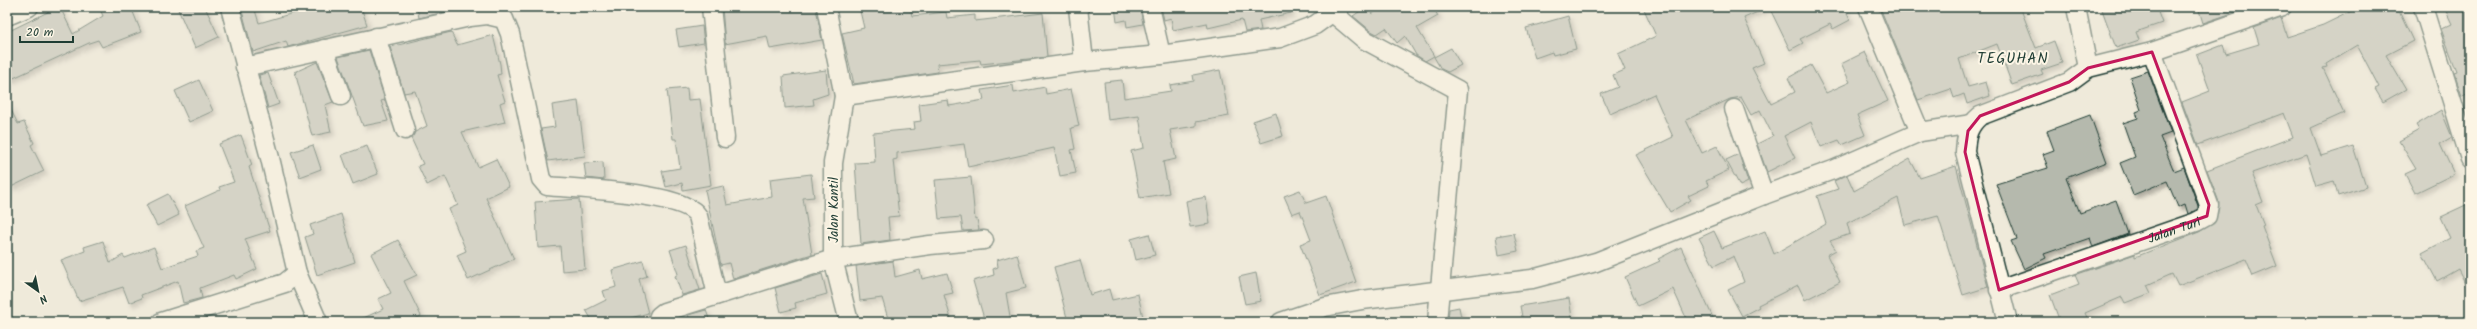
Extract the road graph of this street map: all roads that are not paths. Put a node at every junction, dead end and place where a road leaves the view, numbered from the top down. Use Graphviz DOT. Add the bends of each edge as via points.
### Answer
graph roads {
  1 [pos="29,7"];
  2 [pos="230,7"];
  3 [pos="711,7"];
  4 [pos="826,7"];
  5 [pos="1078,7"];
  6 [pos="1150,7"];
  7 [pos="1868,7"];
  8 [pos="2076,7"];
  9 [pos="2282,7"];
  10 [pos="2423,7"];
  11 [pos="1337,10"];
  12 [pos="468,12"];
  13 [pos="7,16"];
  14 [pos="376,37"];
  15 [pos="324,49"];
  16 [pos="2152,52"];
  17 [pos="1161,55"];
  18 [pos="1084,62"];
  19 [pos="245,67"];
  20 [pos="2088,68"];
  21 [pos="341,96"];
  22 [pos="844,96"];
  23 [pos="1734,109"];
  24 [pos="1972,124"];
  25 [pos="405,130"];
  26 [pos="1920,132"];
  27 [pos="725,138"];
  28 [pos="2470,159"];
  29 [pos="1764,195"];
  30 [pos="984,240"];
  31 [pos="833,259"];
  32 [pos="297,273"];
  33 [pos="1998,290"];
  34 [pos="1439,291"];
  35 [pos="717,295"];
  36 [pos="160,322"];
  37 [pos="318,322"];
  38 [pos="657,322"];
  39 [pos="848,322"];
  40 [pos="1281,322"];
  41 [pos="1437,322"];
  42 [pos="2008,322"];
  1 -- 13 [label="street"];
  2 -- 19 [label="street"];
  3 -- 27 [label="street"];
  4 -- 22 [label="street"];
  5 -- 18 [label="street"];
  6 -- 17 [label="street"];
  7 -- 26 [label="street"];
  8 -- 20 [label="street"];
  9 -- 16 [label="street"];
  10 -- 28 [label="street"];
  11 -- 17 [label="street" via="1315,25 1280,38"];
  11 -- 34 [label="street" via="1365,40 1458,90"];
  12 -- 14 [label="street"];
  12 -- 35 [label="street" via="504,20 510,34 541,179 547,186 595,189 676,201 694,209 698,216"];
  14 -- 15 [label="street"];
  14 -- 25 [label="street"];
  15 -- 19 [label="street"];
  15 -- 21 [label="street"];
  16 -- 20 [label="street"];
  16 -- 33 [label="street, Jalan Turi" via="2209,205 2208,216"];
  17 -- 18 [label="street"];
  18 -- 22 [label="street"];
  19 -- 32 [label="street"];
  20 -- 24 [label="street" via="2069,82 1993,110"];
  22 -- 31 [label="street, Jalan Kantil" via="833,163"];
  23 -- 29 [label="street"];
  24 -- 26 [label="street"];
  24 -- 33 [label="street" via="1966,139 1965,152"];
  26 -- 29 [label="street" via="1833,170"];
  29 -- 34 [label="street" via="1596,262 1564,272 1532,279"];
  30 -- 31 [label="street"];
  31 -- 35 [label="street"];
  31 -- 39 [label="street, Jalan Kantil"];
  32 -- 36 [label="street" via="285,283"];
  32 -- 37 [label="street"];
  33 -- 42 [label="street"];
  34 -- 40 [label="street" via="1325,307"];
  34 -- 41 [label="street"];
  35 -- 38 [label="street" via="664,312"];
}
